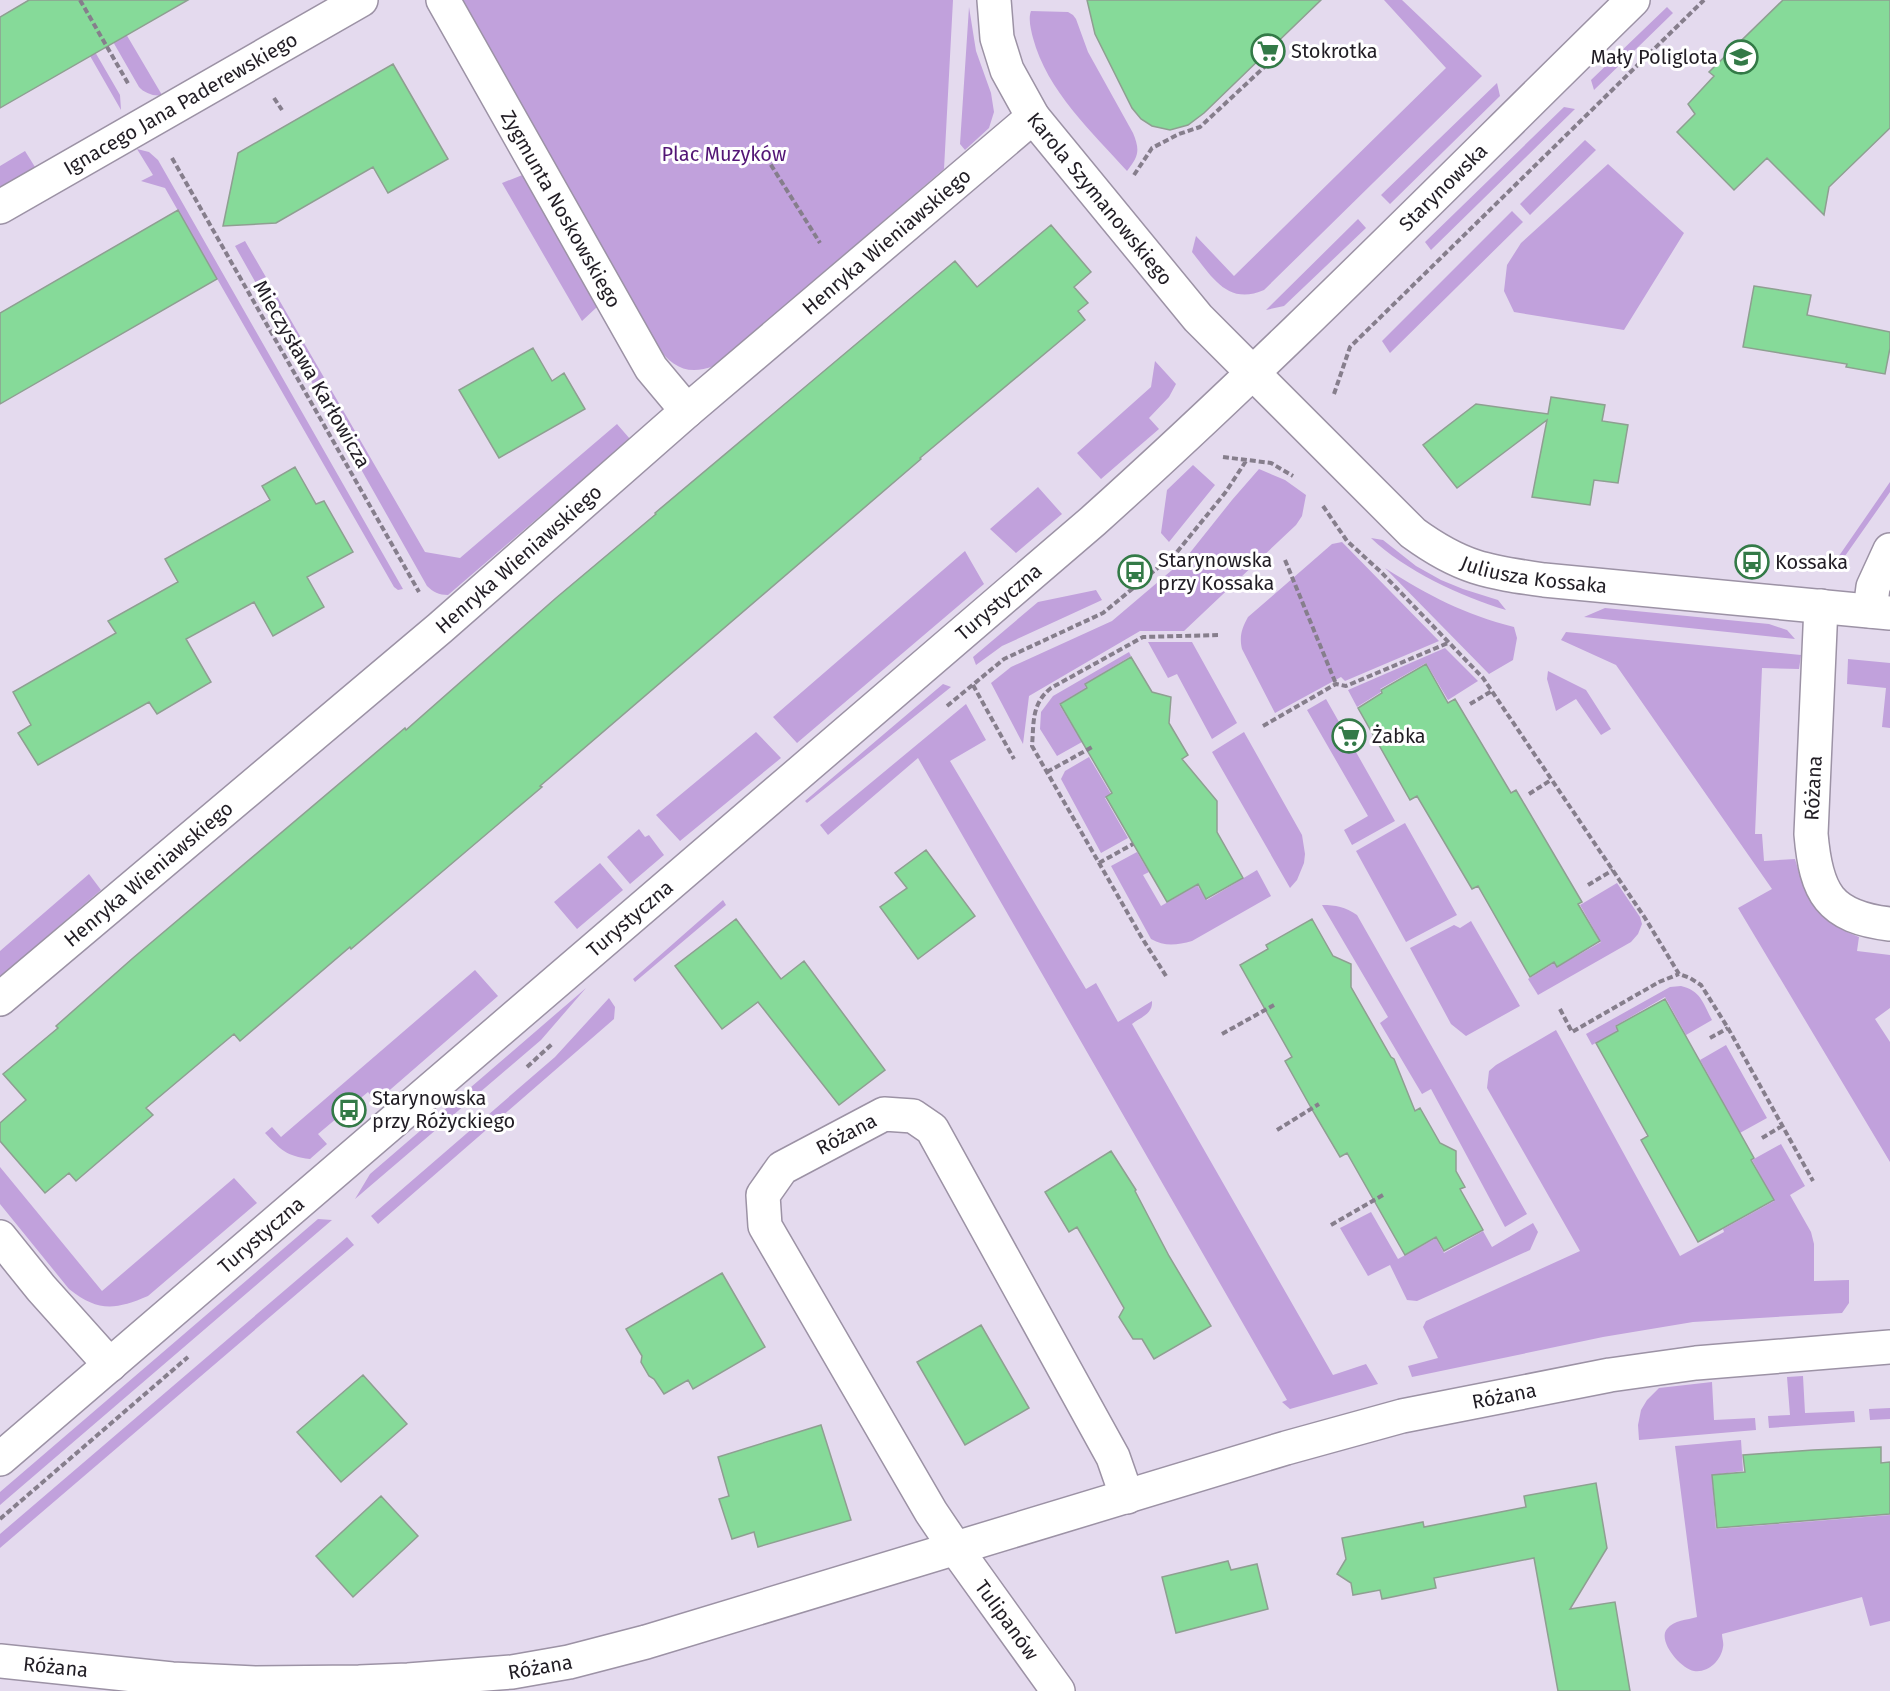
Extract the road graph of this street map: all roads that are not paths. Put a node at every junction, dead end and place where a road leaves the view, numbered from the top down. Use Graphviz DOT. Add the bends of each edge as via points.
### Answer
graph roads {
  1 [pos="361,0"];
  2 [pos="443,0"];
  3 [pos="994,0"];
  4 [pos="1633,0"];
  5 [pos="1033,117"];
  6 [pos="0,207"];
  7 [pos="1253,372"];
  8 [pos="687,411"];
  9 [pos="1890,550"];
  10 [pos="1821,606"];
  11 [pos="1880,612"];
  12 [pos="1890,924"];
  13 [pos="0,999"];
  14 [pos="0,1237"];
  15 [pos="1890,1347"];
  16 [pos="110,1365"];
  17 [pos="0,1459"];
  18 [pos="1127,1497"];
  19 [pos="956,1549"];
  20 [pos="0,1661"];
  21 [pos="1058,1691"];
  1 -- 6 [label="street, Ignacego Jana Paderewskiego"];
  2 -- 8 [label="street, Zygmunta Noskowskiego" via="651,368"];
  3 -- 5 [label="street, Karola Szymanowskiego" via="997,38 1007,70"];
  4 -- 7 [label="street, Starynowska"];
  5 -- 7 [label="street, Karola Szymanowskiego" via="1198,318"];
  5 -- 8 [label="street, Henryka Wieniawskiego"];
  7 -- 10 [label="street, Juliusza Kossaka" via="1413,533 1450,558 1492,573 1544,580"];
  7 -- 16 [label="street, Turystyczna" via="1093,521"];
  8 -- 13 [label="street, Henryka Wieniawskiego" via="440,628"];
  9 -- 11 [label="street" via="1873,587"];
  10 -- 11 [label="street, Juliusza Kossaka"];
  10 -- 12 [label="street, Różana" via="1810,834 1813,864 1825,893 1842,911"];
  14 -- 16 [label="street"];
  15 -- 18 [label="street, Różana" via="1696,1363 1402,1416"];
  16 -- 17 [label="street, Turystyczna"];
  18 -- 19 [label="street, Różana"];
  18 -- 19 [label="street, Różana" via="1113,1457 932,1128 913,1116 884,1114 782,1168 763,1195 765,1226"];
  19 -- 20 [label="street, Różana" via="646,1642 512,1672 408,1680 255,1683"];
  19 -- 21 [label="street, Tulipanów"];
}
